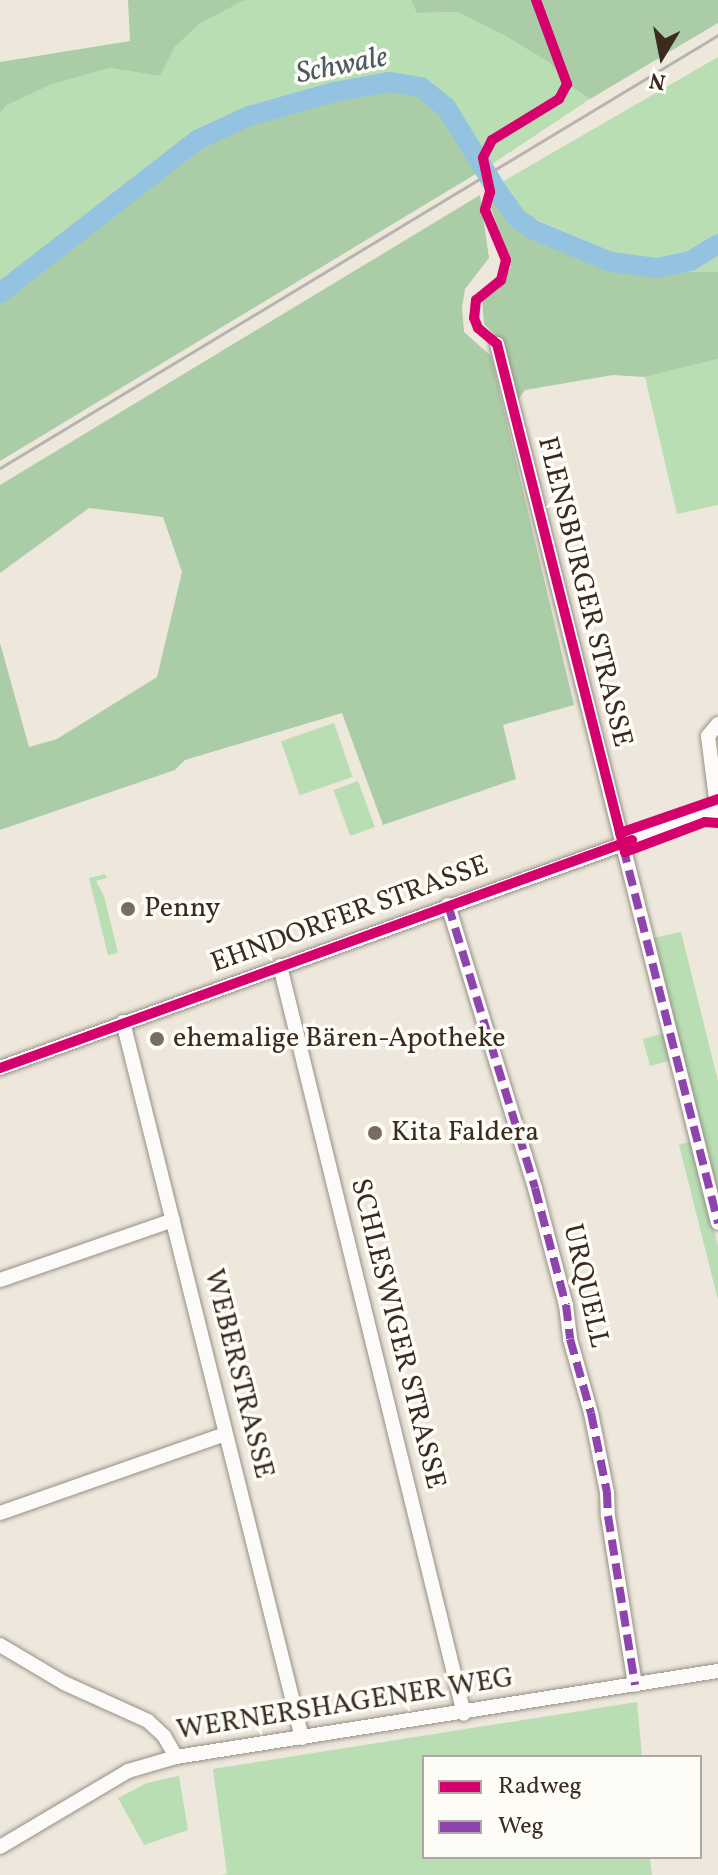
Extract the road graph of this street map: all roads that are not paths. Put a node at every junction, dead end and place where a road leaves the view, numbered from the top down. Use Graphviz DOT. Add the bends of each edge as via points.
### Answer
graph roads {
  1 [pos="497,344"];
  2 [pos="718,724"];
  3 [pos="718,812"];
  4 [pos="622,843"];
  5 [pos="448,905"];
  6 [pos="280,966"];
  7 [pos="123,1022"];
  8 [pos="0,1068"];
  9 [pos="173,1220"];
  10 [pos="718,1223"];
  11 [pos="0,1280"];
  12 [pos="226,1434"];
  13 [pos="0,1513"];
  14 [pos="0,1645"];
  15 [pos="718,1671"];
  16 [pos="635,1685"];
  17 [pos="464,1714"];
  18 [pos="302,1738"];
  19 [pos="176,1757"];
  20 [pos="0,1847"];
  1 -- 4 [label="street, FLENSBURGER STRASSE"];
  2 -- 3 [label="street" via="708,736"];
  3 -- 4 [label="street, EHNDORFER STRASSE"];
  4 -- 5 [label="street, EHNDORFER STRASSE"];
  4 -- 10 [label="street, FLENSBURGER STRASSE"];
  5 -- 6 [label="street, EHNDORFER STRASSE"];
  5 -- 16 [label="street, URQUELL" via="566,1305 607,1492"];
  6 -- 7 [label="street, EHNDORFER STRASSE"];
  6 -- 17 [label="street, SCHLESWIGER STRASSE"];
  7 -- 8 [label="street, EHNDORFER STRASSE"];
  7 -- 9 [label="street, WEBERSTRASSE"];
  9 -- 11 [label="street"];
  9 -- 12 [label="street, WEBERSTRASSE"];
  12 -- 13 [label="street"];
  12 -- 18 [label="street, WEBERSTRASSE"];
  14 -- 19 [label="street" via="64,1683 148,1721"];
  15 -- 16 [label="street, WERNERSHAGENER WEG"];
  16 -- 17 [label="street, WERNERSHAGENER WEG"];
  17 -- 18 [label="street, WERNERSHAGENER WEG"];
  18 -- 19 [label="street, WERNERSHAGENER WEG"];
  19 -- 20 [label="street, WERNERSHAGENER WEG" via="128,1771"];
}
